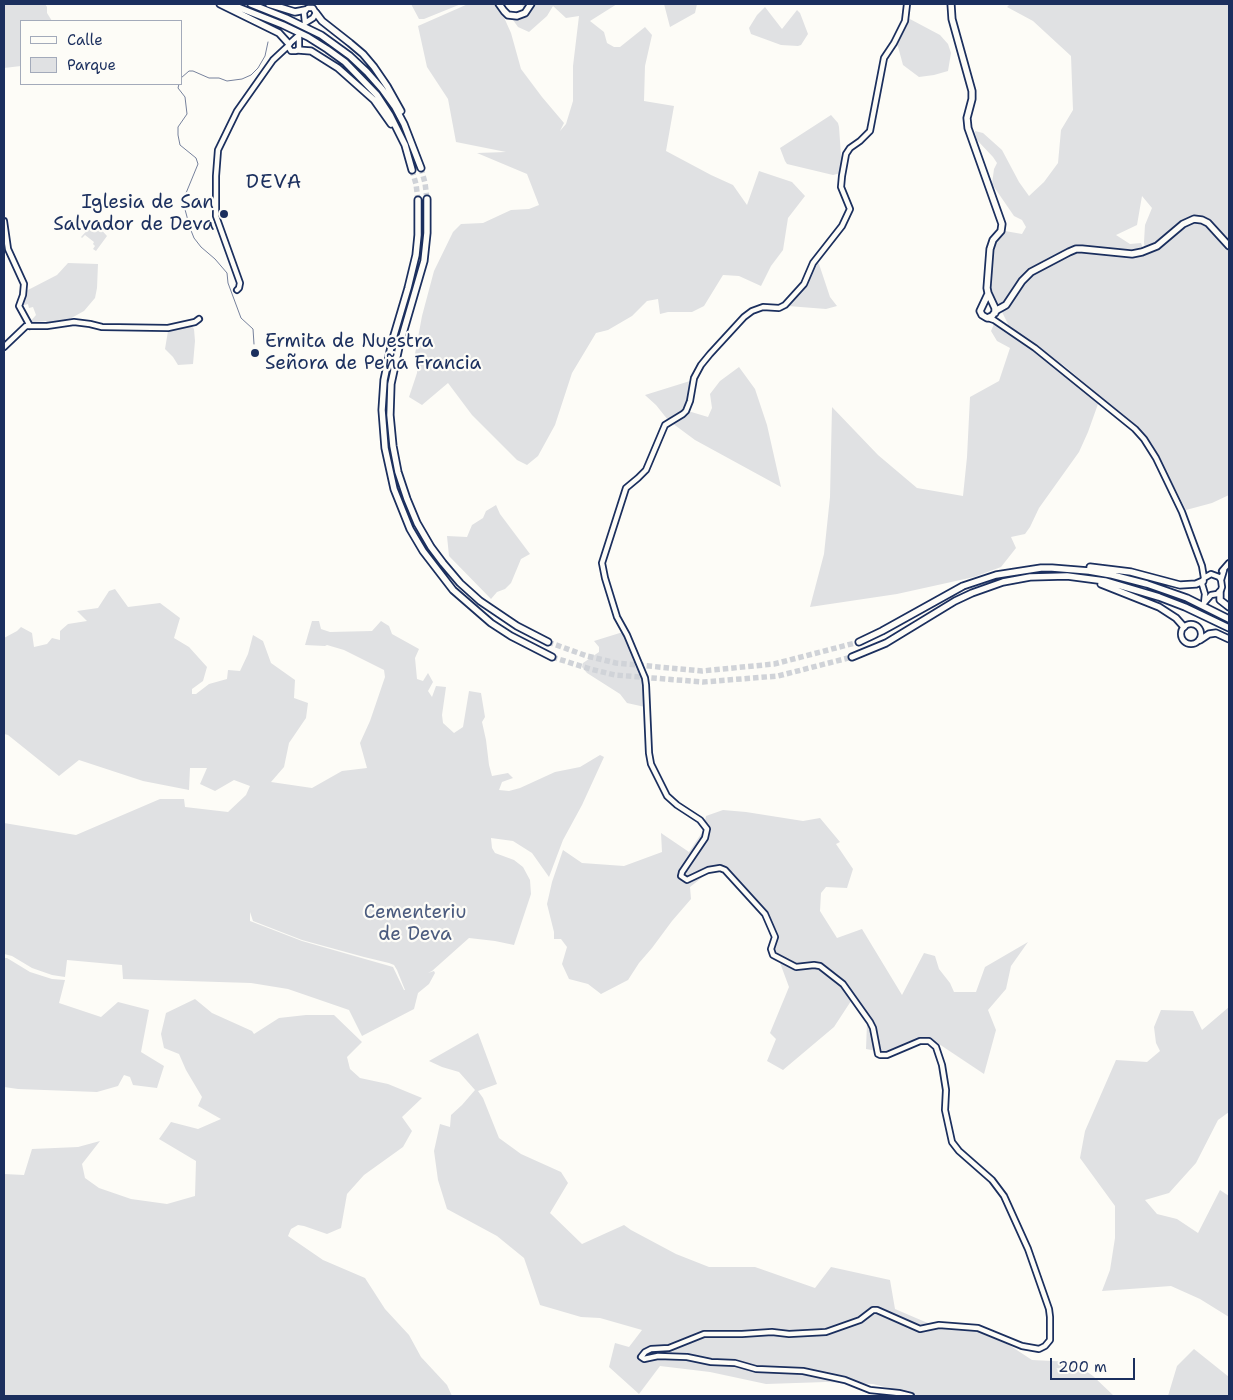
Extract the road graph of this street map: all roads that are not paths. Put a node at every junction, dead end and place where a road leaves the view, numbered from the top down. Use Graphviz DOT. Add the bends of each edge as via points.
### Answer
graph roads {
  1 [pos="220,4"];
  2 [pos="230,4"];
  3 [pos="251,4"];
  4 [pos="269,4"];
  5 [pos="499,4"];
  6 [pos="531,4"];
  7 [pos="908,4"];
  8 [pos="951,4"];
  9 [pos="307,10"];
  10 [pos="316,13"];
  11 [pos="292,45"];
  12 [pos="298,50"];
  13 [pos="427,199"];
  14 [pos="418,200"];
  15 [pos="4,220"];
  16 [pos="1229,246"];
  17 [pos="237,290"];
  18 [pos="988,293"];
  19 [pos="983,304"];
  20 [pos="993,304"];
  21 [pos="1004,306"];
  22 [pos="994,314"];
  23 [pos="987,318"];
  24 [pos="199,319"];
  25 [pos="1000,324"];
  26 [pos="30,326"];
  27 [pos="4,347"];
  28 [pos="1229,563"];
  29 [pos="1202,566"];
  30 [pos="1052,568"];
  31 [pos="1224,570"];
  32 [pos="1214,575"];
  33 [pos="1060,576"];
  34 [pos="1203,579"];
  35 [pos="1221,580"];
  36 [pos="1204,591"];
  37 [pos="1220,592"];
  38 [pos="1211,595"];
  39 [pos="1229,607"];
  40 [pos="1199,616"];
  41 [pos="1229,619"];
  42 [pos="1195,625"];
  43 [pos="1184,627"];
  44 [pos="1229,628"];
  45 [pos="1229,639"];
  46 [pos="1200,640"];
  47 [pos="548,642"];
  48 [pos="859,642"];
  49 [pos="552,657"];
  50 [pos="852,658"];
  51 [pos="910,1396"];
  1 -- 11 [label="highway" via="279,33"];
  2 -- 12 [label="highway" via="308,37 346,62 377,95 390,115 405,145 412,170 396,131 374,100 323,58 311,51"];
  3 -- 10 [label="highway" via="311,30 356,61 394,107 420,165 406,122 383,80 363,54"];
  4 -- 9 [label="highway" via="295,12"];
  5 -- 6 [label="highway" via="508,15 518,16 525,13"];
  7 -- 51 [label="street" via="906,21 884,58 870,131 846,154 841,187 850,209 842,226 812,263 804,284 785,305 763,307 744,316 705,359 694,378 686,410 665,425 646,470 626,488 602,562 617,617 645,678 651,764 667,796 707,829 705,838 682,872 683,878 690,879 708,870 725,870 765,914 775,937 771,949 773,955 796,967 820,966 843,984 873,1028 878,1054 887,1055 920,1041 929,1041 936,1047 942,1065 945,1110 952,1142 1004,1196 1028,1249 1049,1309 1051,1338 1045,1346 1033,1349 978,1328 939,1325 920,1329 874,1310 860,1320 826,1332 704,1334 669,1348 651,1349 641,1357 687,1357 756,1369 803,1371 845,1380 870,1390"];
  8 -- 18 [label="highway" via="952,19 972,91 968,128 1002,224 990,249"];
  9 -- 10 [label="street" via="315,10"];
  9 -- 10 [label="street" via="313,18"];
  11 -- 12 [label="street" via="294,52"];
  11 -- 17 [label="street" via="273,60 238,111 218,150 216,216 240,283"];
  13 -- 47 [label="highway" via="424,261 391,384 390,415 398,472 417,523 443,564 480,601"];
  14 -- 49 [label="highway" via="416,254 384,380 385,448 394,489 423,551 453,590 491,623"];
  15 -- 26 [label="street" via="8,249 24,284 19,306"];
  16 -- 21 [label="highway" via="1211,225 1198,219 1142,252 1076,249 1031,272"];
  18 -- 19 [label="highway"];
  18 -- 20 [label="highway"];
  19 -- 20 [label="highway"];
  19 -- 23 [label="highway" via="980,311"];
  20 -- 21 [label="highway"];
  20 -- 22 [label="highway"];
  21 -- 22 [label="highway"];
  22 -- 23 [label="highway"];
  22 -- 25 [label="street"];
  23 -- 25 [label="street"];
  24 -- 26 [label="street" via="168,328 102,327 74,322"];
  25 -- 29 [label="street" via="1035,348 1144,439 1182,512"];
  26 -- 27 [label="street" via="23,328"];
  28 -- 31 [label="street"];
  29 -- 32 [label="street"];
  29 -- 34 [label="street"];
  30 -- 34 [label="highway" via="1090,567 1131,572 1180,584 1196,584"];
  30 -- 41 [label="highway" via="1112,574 1147,584 1187,598"];
  30 -- 48 [label="highway" via="1005,573 970,583"];
  31 -- 32 [label="street"];
  31 -- 35 [label="street"];
  32 -- 34 [label="street"];
  32 -- 35 [label="street"];
  33 -- 43 [label="highway" via="1106,585 1150,603 1169,612"];
  33 -- 44 [label="highway" via="1105,581 1135,589 1185,607"];
  33 -- 50 [label="highway" via="1030,577 984,588 955,601 886,643"];
  34 -- 36 [label="street"];
  35 -- 37 [label="street"];
  36 -- 38 [label="street"];
  36 -- 38 [label="street" via="1204,603"];
  37 -- 38 [label="street"];
  37 -- 39 [label="highway" via="1220,600"];
  40 -- 42 [label="street"];
  42 -- 43 [label="street"];
  42 -- 46 [label="street" via="1201,632"];
  43 -- 46 [label="street" via="1181,636 1186,644 1193,645"];
  45 -- 46 [label="highway" via="1209,634"];
}
